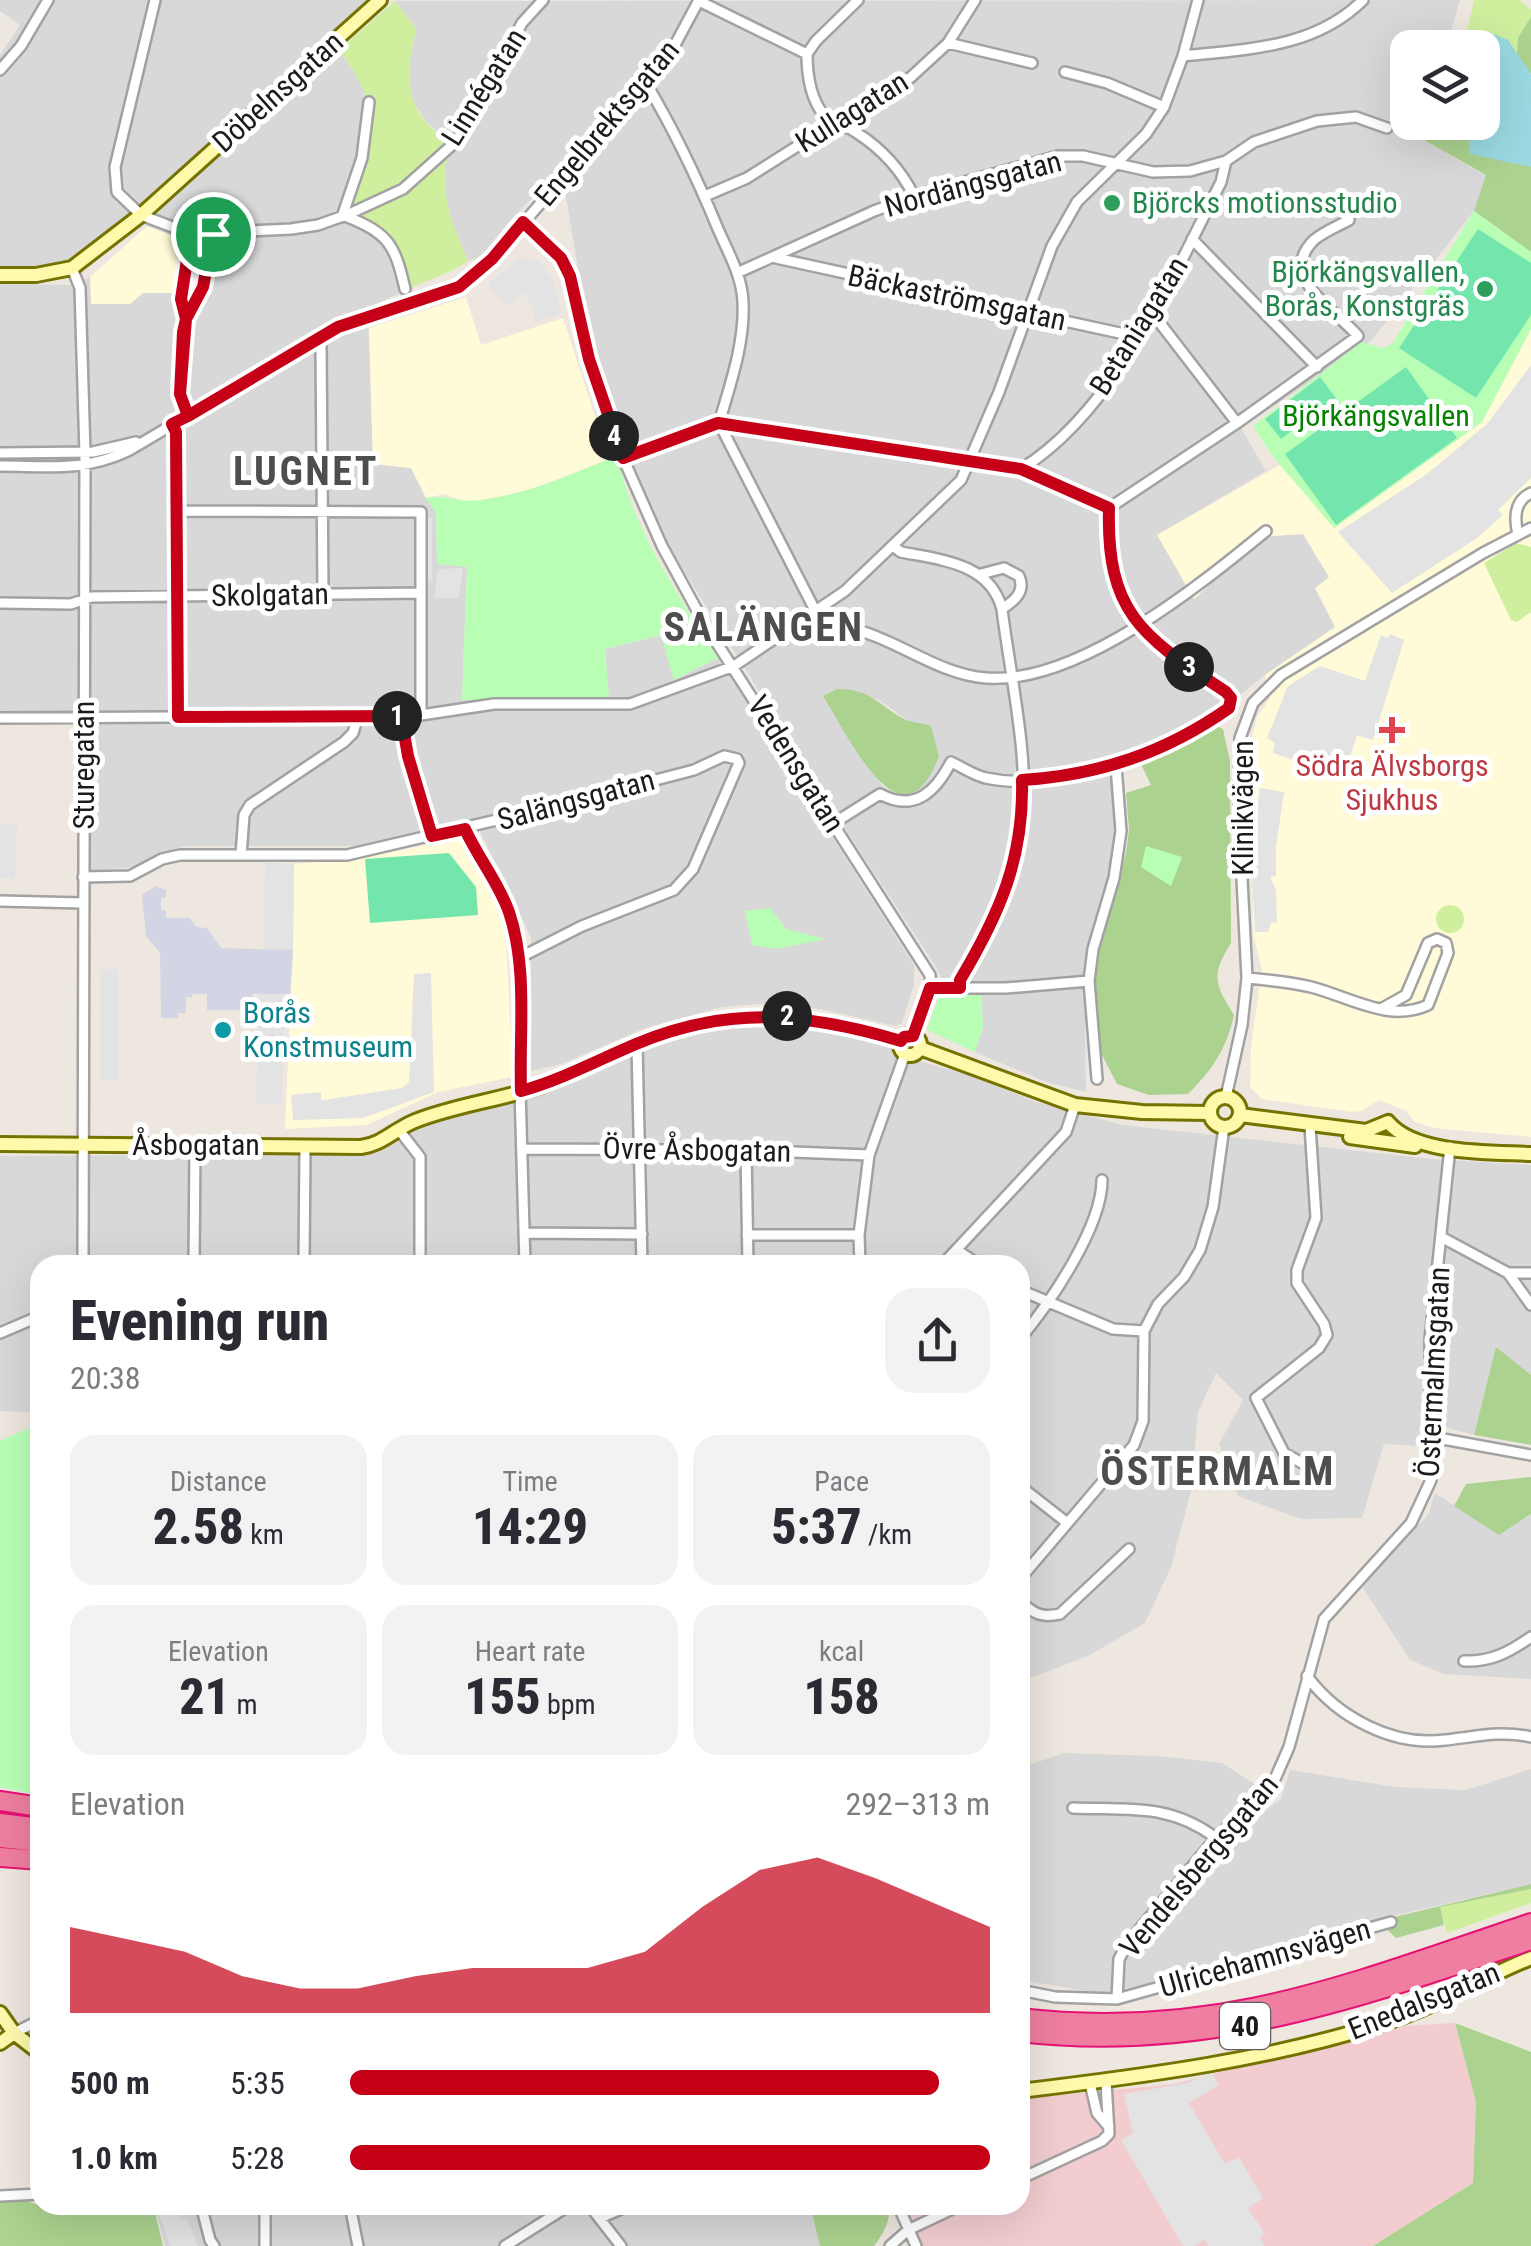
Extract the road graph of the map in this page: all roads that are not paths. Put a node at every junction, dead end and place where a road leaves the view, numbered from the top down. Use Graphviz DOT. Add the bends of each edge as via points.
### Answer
graph roads {
  1 [pos="48,0"];
  2 [pos="155,0"];
  3 [pos="380,0"];
  4 [pos="543,0"];
  5 [pos="699,0"];
  6 [pos="858,0"];
  7 [pos="975,0"];
  8 [pos="1198,0"];
  9 [pos="1364,0"];
  10 [pos="948,43"];
  11 [pos="807,54"];
  12 [pos="1184,56"];
  13 [pos="1032,64"];
  14 [pos="0,70"];
  15 [pos="1065,72"];
  16 [pos="646,83"];
  17 [pos="368,102"];
  18 [pos="1164,107"];
  19 [pos="834,123"];
  20 [pos="1387,128"];
  21 [pos="1226,161"];
  22 [pos="1114,164"];
  23 [pos="704,196"];
  24 [pos="914,196"];
  25 [pos="141,215"];
  26 [pos="343,216"];
  27 [pos="1349,220"];
  28 [pos="523,222"];
  29 [pos="191,234"];
  30 [pos="213,234"];
  31 [pos="1192,239"];
  32 [pos="776,258"];
  33 [pos="77,264"];
  34 [pos="737,273"];
  35 [pos="0,275"];
  36 [pos="405,290"];
  37 [pos="1030,311"];
  38 [pos="1153,314"];
  39 [pos="186,319"];
  40 [pos="1138,337"];
  41 [pos="318,339"];
  42 [pos="1317,367"];
  43 [pos="188,416"];
  44 [pos="718,423"];
  45 [pos="1236,423"];
  46 [pos="172,424"];
  47 [pos="143,441"];
  48 [pos="0,453"];
  49 [pos="85,453"];
  50 [pos="623,458"];
  51 [pos="970,461"];
  52 [pos="0,466"];
  53 [pos="85,466"];
  54 [pos="1021,469"];
  55 [pos="1531,493"];
  56 [pos="1109,508"];
  57 [pos="178,511"];
  58 [pos="322,511"];
  59 [pos="1531,528"];
  60 [pos="1266,531"];
  61 [pos="1518,535"];
  62 [pos="894,547"];
  63 [pos="981,574"];
  64 [pos="420,593"];
  65 [pos="323,594"];
  66 [pos="178,596"];
  67 [pos="85,599"];
  68 [pos="0,603"];
  69 [pos="1002,609"];
  70 [pos="815,614"];
  71 [pos="1136,624"];
  72 [pos="734,666"];
  73 [pos="1011,678"];
  74 [pos="358,716"];
  75 [pos="401,716"];
  76 [pos="421,716"];
  77 [pos="84,717"];
  78 [pos="178,717"];
  79 [pos="0,718"];
  80 [pos="1116,766"];
  81 [pos="1022,780"];
  82 [pos="834,823"];
  83 [pos="465,829"];
  84 [pos="432,836"];
  85 [pos="241,855"];
  86 [pos="84,878"];
  87 [pos="0,901"];
  88 [pos="83,903"];
  89 [pos="522,957"];
  90 [pos="1247,978"];
  91 [pos="1089,981"];
  92 [pos="930,988"];
  93 [pos="960,988"];
  94 [pos="1406,996"];
  95 [pos="1422,1008"];
  96 [pos="1381,1009"];
  97 [pos="637,1044"];
  98 [pos="910,1045"];
  99 [pos="1097,1079"];
  100 [pos="521,1091"];
  101 [pos="1226,1098"];
  102 [pos="1075,1105"];
  103 [pos="1210,1113"];
  104 [pos="1240,1115"];
  105 [pos="1313,1126"];
  106 [pos="1224,1127"];
  107 [pos="394,1134"];
  108 [pos="0,1144"];
  109 [pos="195,1144"];
  110 [pos="85,1145"];
  111 [pos="305,1146"];
  112 [pos="1450,1148"];
  113 [pos="524,1149"];
  114 [pos="640,1149"];
  115 [pos="746,1150"];
  116 [pos="1531,1154"];
  117 [pos="869,1155"];
  118 [pos="1102,1180"];
  119 [pos="525,1233"];
  120 [pos="642,1234"];
  121 [pos="747,1235"];
  122 [pos="859,1235"];
  123 [pos="1443,1238"];
  124 [pos="957,1250"];
  125 [pos="83,1255"];
  126 [pos="194,1255"];
  127 [pos="304,1255"];
  128 [pos="420,1255"];
  129 [pos="526,1255"];
  130 [pos="642,1255"];
  131 [pos="748,1255"];
  132 [pos="860,1255"];
  133 [pos="952,1255"];
  134 [pos="964,1255"];
  135 [pos="1531,1272"];
  136 [pos="1508,1273"];
  137 [pos="1030,1295"];
  138 [pos="1049,1304"];
  139 [pos="1531,1305"];
  140 [pos="30,1320"];
  141 [pos="1030,1326"];
  142 [pos="1144,1332"];
  143 [pos="0,1333"];
  144 [pos="1432,1437"];
  145 [pos="1531,1456"];
  146 [pos="1302,1463"];
  147 [pos="1030,1494"];
  148 [pos="1066,1522"];
  149 [pos="1129,1549"];
  150 [pos="1030,1567"];
  151 [pos="1030,1610"];
  152 [pos="1531,1636"];
  153 [pos="1464,1661"];
  154 [pos="1307,1676"];
  155 [pos="1531,1737"];
  156 [pos="0,1802"];
  157 [pos="30,1806"];
  158 [pos="1072,1808"];
  159 [pos="0,1823"];
  160 [pos="30,1827"];
  161 [pos="0,1838"];
  162 [pos="1216,1838"];
  163 [pos="30,1841"];
  164 [pos="0,1857"];
  165 [pos="30,1859"];
  166 [pos="1392,1922"];
  167 [pos="1531,1923"];
  168 [pos="1531,1940"];
  169 [pos="1531,1958"];
  170 [pos="1030,1992"];
  171 [pos="1116,1999"];
  172 [pos="0,2013"];
  173 [pos="1030,2019"];
  174 [pos="30,2025"];
  175 [pos="1030,2033"];
  176 [pos="14,2034"];
  177 [pos="0,2043"];
  178 [pos="30,2046"];
  179 [pos="1106,2081"];
  180 [pos="1090,2083"];
  181 [pos="1030,2090"];
  182 [pos="1109,2128"];
  183 [pos="1030,2174"];
  184 [pos="30,2194"];
  185 [pos="0,2196"];
  186 [pos="204,2215"];
  187 [pos="264,2215"];
  188 [pos="352,2215"];
  189 [pos="554,2215"];
  190 [pos="597,2215"];
  191 [pos="607,2215"];
  192 [pos="902,2215"];
  193 [pos="940,2215"];
  194 [pos="600,2218"];
  195 [pos="908,2230"];
  196 [pos="214,2246"];
  197 [pos="265,2246"];
  198 [pos="358,2246"];
  199 [pos="505,2246"];
  200 [pos="621,2246"];
  201 [pos="890,2246"];
  202 [pos="916,2246"];
  1 -- 14 [label="street"];
  2 -- 25 [label="street" via="114,167 117,192"];
  3 -- 25 [label="street, Döbelnsgatan"];
  4 -- 26 [label="street, Linnégatan" via="522,23 451,146 402,189"];
  5 -- 11 [label="street"];
  5 -- 16 [label="street, Engelbrektsgatan" via="677,44"];
  6 -- 11 [label="street"];
  7 -- 10 [label="street, Kullagatan"];
  8 -- 12 [label="street"];
  9 -- 12 [label="street" via="1332,26 1298,39"];
  10 -- 13 [label="street"];
  10 -- 19 [label="street, Kullagatan" via="874,104"];
  11 -- 19 [label="street" via="814,94"];
  12 -- 18 [label="street"];
  15 -- 18 [label="street"];
  16 -- 23 [label="street"];
  16 -- 28 [label="street, Engelbrektsgatan"];
  17 -- 26 [label="street" via="362,158"];
  18 -- 22 [label="street"];
  19 -- 23 [label="street, Kullagatan" via="747,178"];
  19 -- 24 [label="street" via="855,130 888,158"];
  20 -- 21 [label="street, Nordängsgatan" via="1356,118 1317,120 1254,142"];
  21 -- 22 [label="street, Nordängsgatan" via="1154,172"];
  21 -- 31 [label="street, Betaniagatan"];
  22 -- 24 [label="street, Nordängsgatan" via="1058,156"];
  22 -- 37 [label="street" via="1063,224"];
  23 -- 34 [label="street"];
  24 -- 32 [label="street, Nordängsgatan"];
  25 -- 29 [label="street, Linnégatan"];
  25 -- 33 [label="street, Döbelnsgatan"];
  26 -- 30 [label="street, Linnégatan" via="291,229"];
  26 -- 36 [label="street" via="384,236"];
  27 -- 42 [label="street" via="1314,239 1301,268 1307,286 1358,336"];
  28 -- 41 [label="street, Engelbrektsgatan" via="459,287"];
  28 -- 50 [label="street, Vedensgatan" via="561,258 570,276"];
  29 -- 30 [label="street, Linnégatan"];
  29 -- 39 [label="street" via="181,299"];
  30 -- 39 [label="street" via="203,287"];
  31 -- 38 [label="street, Betaniagatan"];
  31 -- 42 [label="street"];
  32 -- 34 [label="street, Nordängsgatan"];
  32 -- 37 [label="street, Bäckaströmsgatan"];
  33 -- 35 [label="street" via="36,275"];
  33 -- 49 [label="street, Sturegatan"];
  34 -- 44 [label="street" via="740,334"];
  37 -- 40 [label="street, Bäckaströmsgatan"];
  37 -- 51 [label="street"];
  38 -- 40 [label="street, Betaniagatan"];
  38 -- 45 [label="street"];
  39 -- 43 [label="street" via="180,394"];
  40 -- 54 [label="street, Betaniagatan" via="1072,428"];
  41 -- 43 [label="street, Engelbrektsgatan"];
  41 -- 58 [label="street"];
  42 -- 45 [label="street"];
  43 -- 46 [label="street, Engelbrektsgatan"];
  44 -- 50 [label="street"];
  44 -- 51 [label="street"];
  44 -- 70 [label="street"];
  45 -- 56 [label="street"];
  46 -- 47 [label="street, Engelbrektsgatan"];
  46 -- 57 [label="street"];
  47 -- 49 [label="street, Engelbrektsgatan"];
  47 -- 53 [label="street, Engelbrektsgatan"];
  48 -- 49 [label="street, Engelbrektsgatan"];
  49 -- 53 [label="street, Sturegatan"];
  50 -- 72 [label="street, Vedensgatan" via="673,568"];
  51 -- 54 [label="street"];
  51 -- 62 [label="street" via="961,480"];
  52 -- 53 [label="street"];
  53 -- 67 [label="street, Sturegatan"];
  54 -- 56 [label="street"];
  55 -- 61 [label="street" via="1516,510"];
  56 -- 71 [label="street" via="1113,574"];
  57 -- 58 [label="street"];
  57 -- 66 [label="street"];
  58 -- 64 [label="street" via="421,512"];
  58 -- 65 [label="street"];
  59 -- 61 [label="street, Klinikvägen"];
  60 -- 71 [label="street" via="1200,586"];
  61 -- 90 [label="street, Klinikvägen" via="1281,676 1253,703 1240,738 1238,772"];
  62 -- 63 [label="street"];
  62 -- 70 [label="street"];
  63 -- 69 [label="street"];
  63 -- 69 [label="street" via="1004,568 1020,576 1021,590"];
  64 -- 65 [label="street, Skolgatan"];
  64 -- 76 [label="street"];
  65 -- 66 [label="street, Skolgatan"];
  66 -- 67 [label="street, Skolgatan"];
  66 -- 78 [label="street"];
  67 -- 68 [label="street, Skolgatan"];
  67 -- 77 [label="street, Sturegatan"];
  69 -- 73 [label="street"];
  70 -- 72 [label="street"];
  70 -- 73 [label="street" via="953,672"];
  71 -- 73 [label="street" via="1089,653"];
  71 -- 80 [label="street" via="1231,698 1216,718"];
  72 -- 76 [label="street" via="630,704 494,704"];
  72 -- 82 [label="street, Vedensgatan"];
  73 -- 81 [label="street"];
  74 -- 75 [label="street"];
  74 -- 78 [label="street"];
  74 -- 85 [label="street" via="344,742 250,805"];
  75 -- 76 [label="street"];
  75 -- 84 [label="street"];
  77 -- 78 [label="street"];
  77 -- 79 [label="street"];
  77 -- 86 [label="street, Sturegatan"];
  80 -- 81 [label="street"];
  80 -- 91 [label="street" via="1121,830"];
  81 -- 82 [label="street" via="985,778 951,762 926,796 901,802 880,794"];
  81 -- 93 [label="street" via="1021,835 1007,888"];
  82 -- 92 [label="street, Vedensgatan" via="925,964"];
  83 -- 84 [label="street, Salängsgatan"];
  83 -- 89 [label="street" via="500,890"];
  83 -- 89 [label="street, Salängsgatan" via="694,770 724,756 737,758 693,870 674,890"];
  84 -- 85 [label="street, Salängsgatan" via="347,854"];
  85 -- 86 [label="street, Salängsgatan" via="180,854 130,876"];
  86 -- 88 [label="street, Sturegatan"];
  87 -- 88 [label="street"];
  88 -- 110 [label="street, Sturegatan"];
  89 -- 100 [label="street"];
  90 -- 96 [label="street" via="1315,988"];
  90 -- 101 [label="street, Klinikvägen"];
  91 -- 93 [label="street"];
  91 -- 99 [label="street"];
  92 -- 93 [label="street"];
  92 -- 98 [label="street"];
  94 -- 95 [label="street"];
  94 -- 95 [label="street" via="1428,943 1446,943 1448,953"];
  94 -- 96 [label="street"];
  95 -- 96 [label="street" via="1394,1014"];
  97 -- 98 [label="street, Åsbogatan" via="720,1020 770,1015 817,1019"];
  97 -- 100 [label="street, Åsbogatan"];
  97 -- 114 [label="street"];
  98 -- 102 [label="street, Åsbogatan"];
  98 -- 117 [label="street"];
  100 -- 107 [label="street, Åsbogatan" via="414,1121"];
  100 -- 113 [label="street"];
  101 -- 103 [label="street"];
  101 -- 104 [label="street" via="1238,1104"];
  102 -- 103 [label="street, Åsbogatan"];
  102 -- 124 [label="street" via="1066,1132"];
  103 -- 106 [label="street"];
  104 -- 105 [label="street"];
  104 -- 106 [label="street"];
  105 -- 112 [label="street" via="1325,1134"];
  105 -- 146 [label="street" via="1316,1218 1297,1283 1327,1335 1256,1398 1284,1453"];
  106 -- 142 [label="street" via="1200,1250"];
  107 -- 111 [label="street, Åsbogatan" via="376,1145"];
  107 -- 128 [label="street" via="420,1157"];
  108 -- 110 [label="street, Åsbogatan"];
  109 -- 110 [label="street, Åsbogatan"];
  109 -- 111 [label="street, Åsbogatan"];
  109 -- 126 [label="street"];
  110 -- 125 [label="street, Sturegatan"];
  111 -- 127 [label="street"];
  112 -- 116 [label="street"];
  112 -- 123 [label="street, Östermalmsgatan"];
  113 -- 114 [label="street, Övre Åsbogatan"];
  113 -- 119 [label="street"];
  114 -- 115 [label="street, Övre Åsbogatan"];
  114 -- 120 [label="street"];
  115 -- 117 [label="street, Övre Åsbogatan"];
  115 -- 121 [label="street"];
  117 -- 122 [label="street"];
  118 -- 138 [label="street" via="1102,1199"];
  119 -- 120 [label="street"];
  119 -- 129 [label="street"];
  120 -- 130 [label="street"];
  121 -- 122 [label="street"];
  121 -- 131 [label="street"];
  122 -- 132 [label="street"];
  123 -- 136 [label="street"];
  123 -- 144 [label="street, Östermalmsgatan" via="1430,1340"];
  124 -- 133 [label="street"];
  124 -- 134 [label="street"];
  135 -- 136 [label="street"];
  136 -- 139 [label="street"];
  137 -- 138 [label="street"];
  138 -- 141 [label="street"];
  138 -- 142 [label="street" via="1113,1330"];
  140 -- 143 [label="street"];
  142 -- 148 [label="street" via="1143,1421 1134,1445"];
  144 -- 145 [label="street"];
  144 -- 154 [label="street, Östermalmsgatan" via="1425,1500 1412,1524 1324,1619"];
  147 -- 148 [label="street"];
  148 -- 150 [label="street"];
  149 -- 151 [label="street" via="1060,1614"];
  152 -- 153 [label="street" via="1502,1656"];
  154 -- 155 [label="street" via="1326,1700 1397,1736"];
  154 -- 162 [label="street, Vendelsbergsgatan" via="1272,1788"];
  156 -- 157 [label="highway"];
  158 -- 162 [label="street" via="1168,1813"];
  159 -- 160 [label="highway"];
  161 -- 163 [label="highway"];
  162 -- 171 [label="street, Vendelsbergsgatan" via="1128,1943 1119,1959"];
  164 -- 165 [label="highway"];
  166 -- 171 [label="street, Ulricehamnsvägen"];
  167 -- 173 [label="highway, 40" via="1255,2010 1112,2025"];
  168 -- 175 [label="highway, 40" via="1259,2024 1124,2038"];
  169 -- 179 [label="street, Enedalsgatan" via="1394,2020 1332,2038"];
  170 -- 171 [label="street, Ulricehamnsvägen"];
  172 -- 176 [label="street"];
  174 -- 176 [label="street"];
  176 -- 177 [label="street"];
  176 -- 178 [label="street"];
  179 -- 180 [label="street, Enedalsgatan"];
  179 -- 182 [label="street"];
  180 -- 181 [label="street, Enedalsgatan"];
  180 -- 182 [label="street" via="1096,2113"];
  182 -- 183 [label="street" via="1102,2142"];
  184 -- 185 [label="street"];
  186 -- 196 [label="street"];
  187 -- 197 [label="street"];
  188 -- 198 [label="street"];
  189 -- 199 [label="street"];
  190 -- 194 [label="street"];
  191 -- 194 [label="street"];
  192 -- 195 [label="street"];
  193 -- 195 [label="street"];
  194 -- 200 [label="street"];
  195 -- 201 [label="street"];
  195 -- 202 [label="street"];
}
